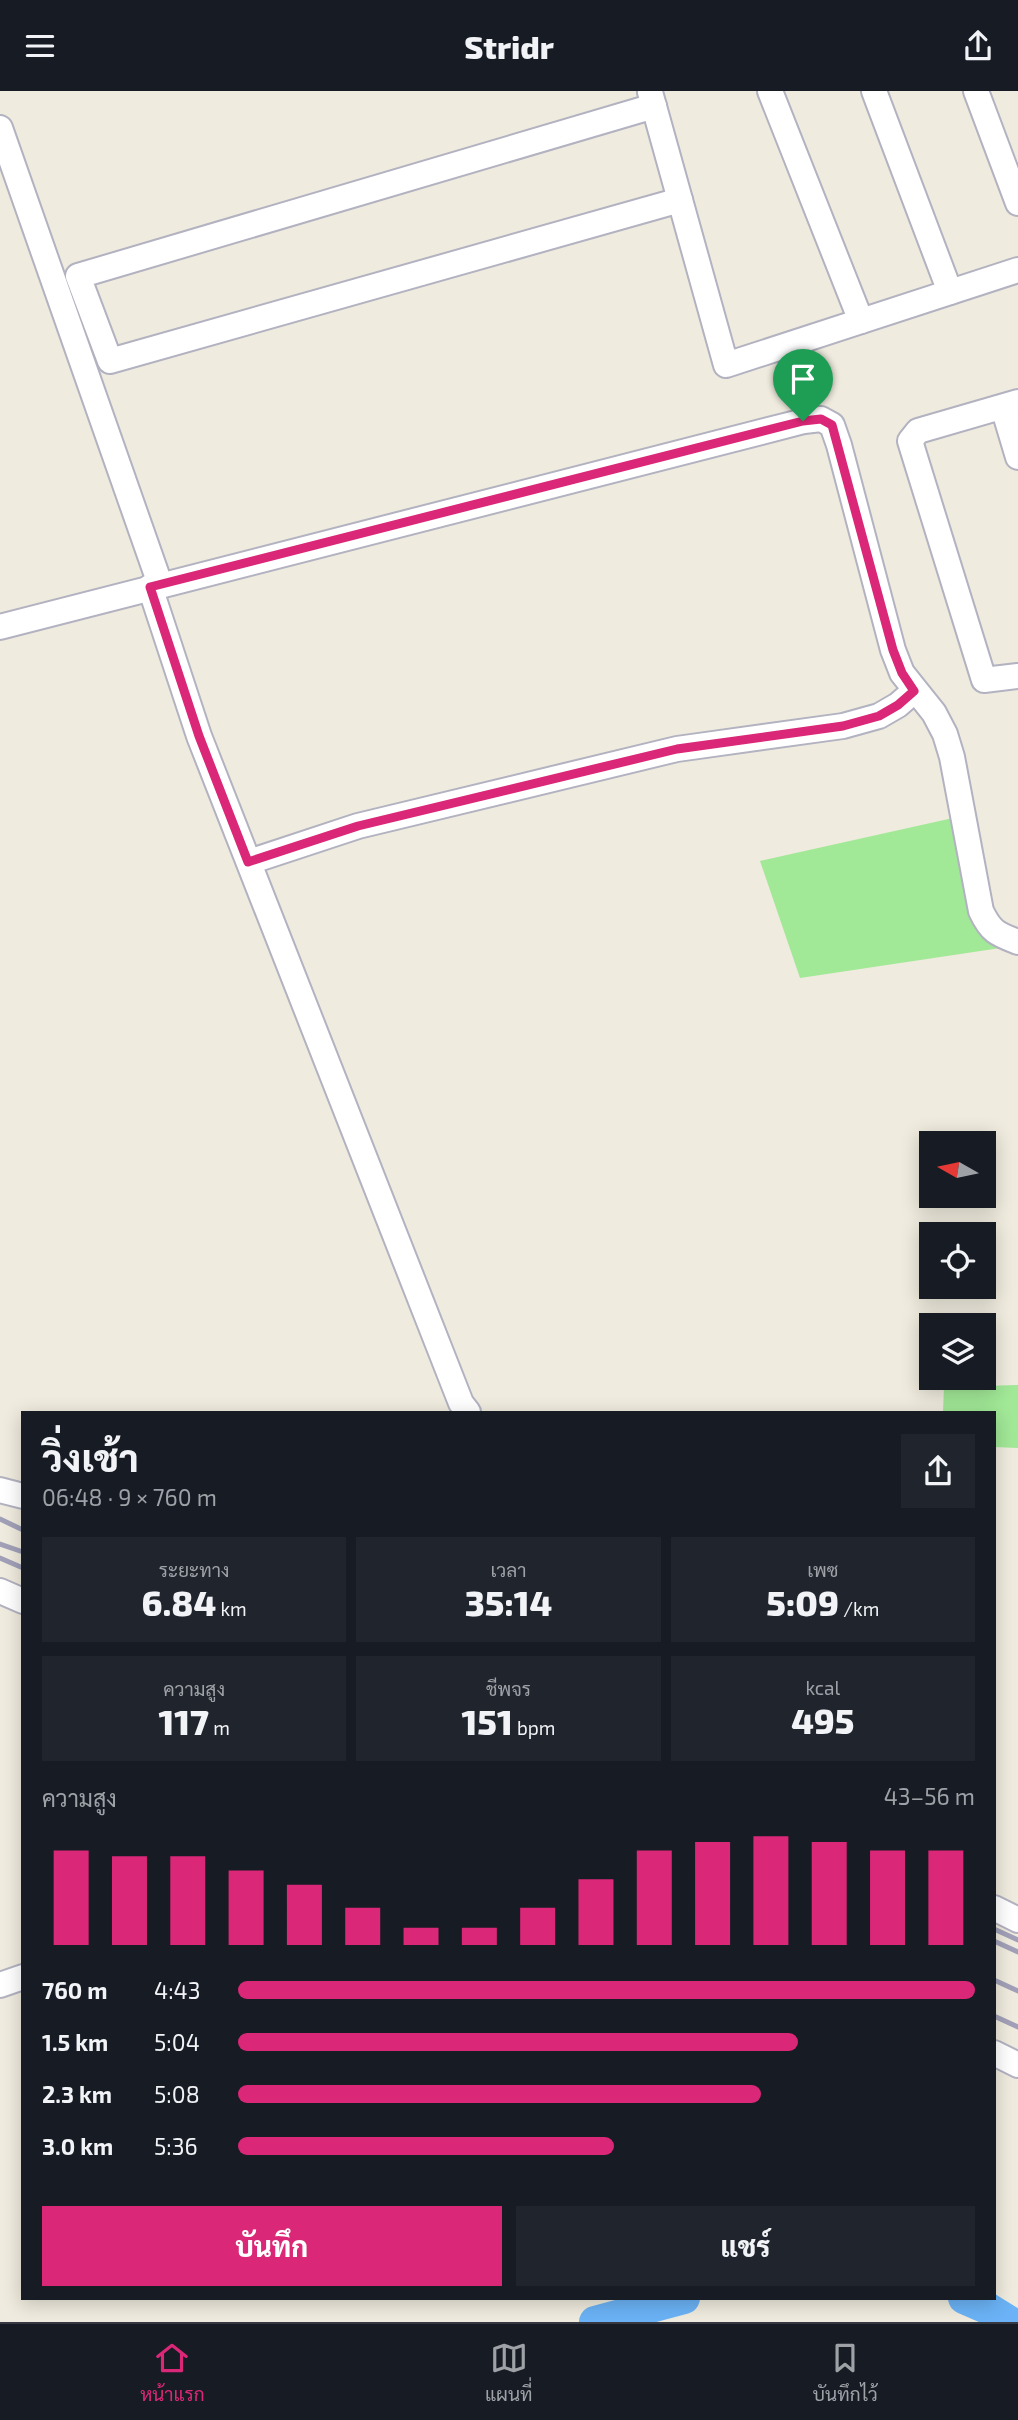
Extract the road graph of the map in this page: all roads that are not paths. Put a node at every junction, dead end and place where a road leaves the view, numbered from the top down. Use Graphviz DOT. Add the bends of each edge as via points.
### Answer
graph roads {
  1 [pos="770,91"];
  2 [pos="874,91"];
  3 [pos="976,91"];
  4 [pos="652,98"];
  5 [pos="0,128"];
  6 [pos="680,200"];
  7 [pos="1018,203"];
  8 [pos="1018,270"];
  9 [pos="950,292"];
  10 [pos="861,321"];
  11 [pos="1010,405"];
  12 [pos="1018,457"];
  13 [pos="155,586"];
  14 [pos="0,627"];
  15 [pos="1018,676"];
  16 [pos="914,691"];
  17 [pos="248,862"];
  18 [pos="1018,942"];
  19 [pos="467,1411"];
  20 [pos="0,1490"];
  21 [pos="21,1495"];
  22 [pos="0,1591"];
  23 [pos="21,1600"];
  24 [pos="996,1909"];
  25 [pos="1018,1920"];
  26 [pos="21,1978"];
  27 [pos="0,1985"];
  28 [pos="996,2054"];
  29 [pos="1018,2065"];
  1 -- 10 [label="street"];
  2 -- 9 [label="street"];
  3 -- 7 [label="street"];
  4 -- 6 [label="street"];
  4 -- 6 [label="street" via="78,276 110,361"];
  5 -- 13 [label="street"];
  6 -- 10 [label="street" via="726,365"];
  8 -- 9 [label="street"];
  9 -- 10 [label="street"];
  11 -- 12 [label="street"];
  11 -- 15 [label="street" via="918,431 910,441 984,680"];
  13 -- 14 [label="street"];
  13 -- 16 [label="street" via="821,419 832,425 893,650"];
  13 -- 17 [label="street" via="199,736"];
  16 -- 17 [label="street" via="879,716 843,726 677,749 358,826"];
  16 -- 18 [label="street" via="945,734 981,911 995,933"];
  17 -- 19 [label="street"];
  20 -- 21 [label="street"];
  22 -- 23 [label="street"];
  24 -- 25 [label="street"];
  26 -- 27 [label="street"];
  28 -- 29 [label="street"];
}
